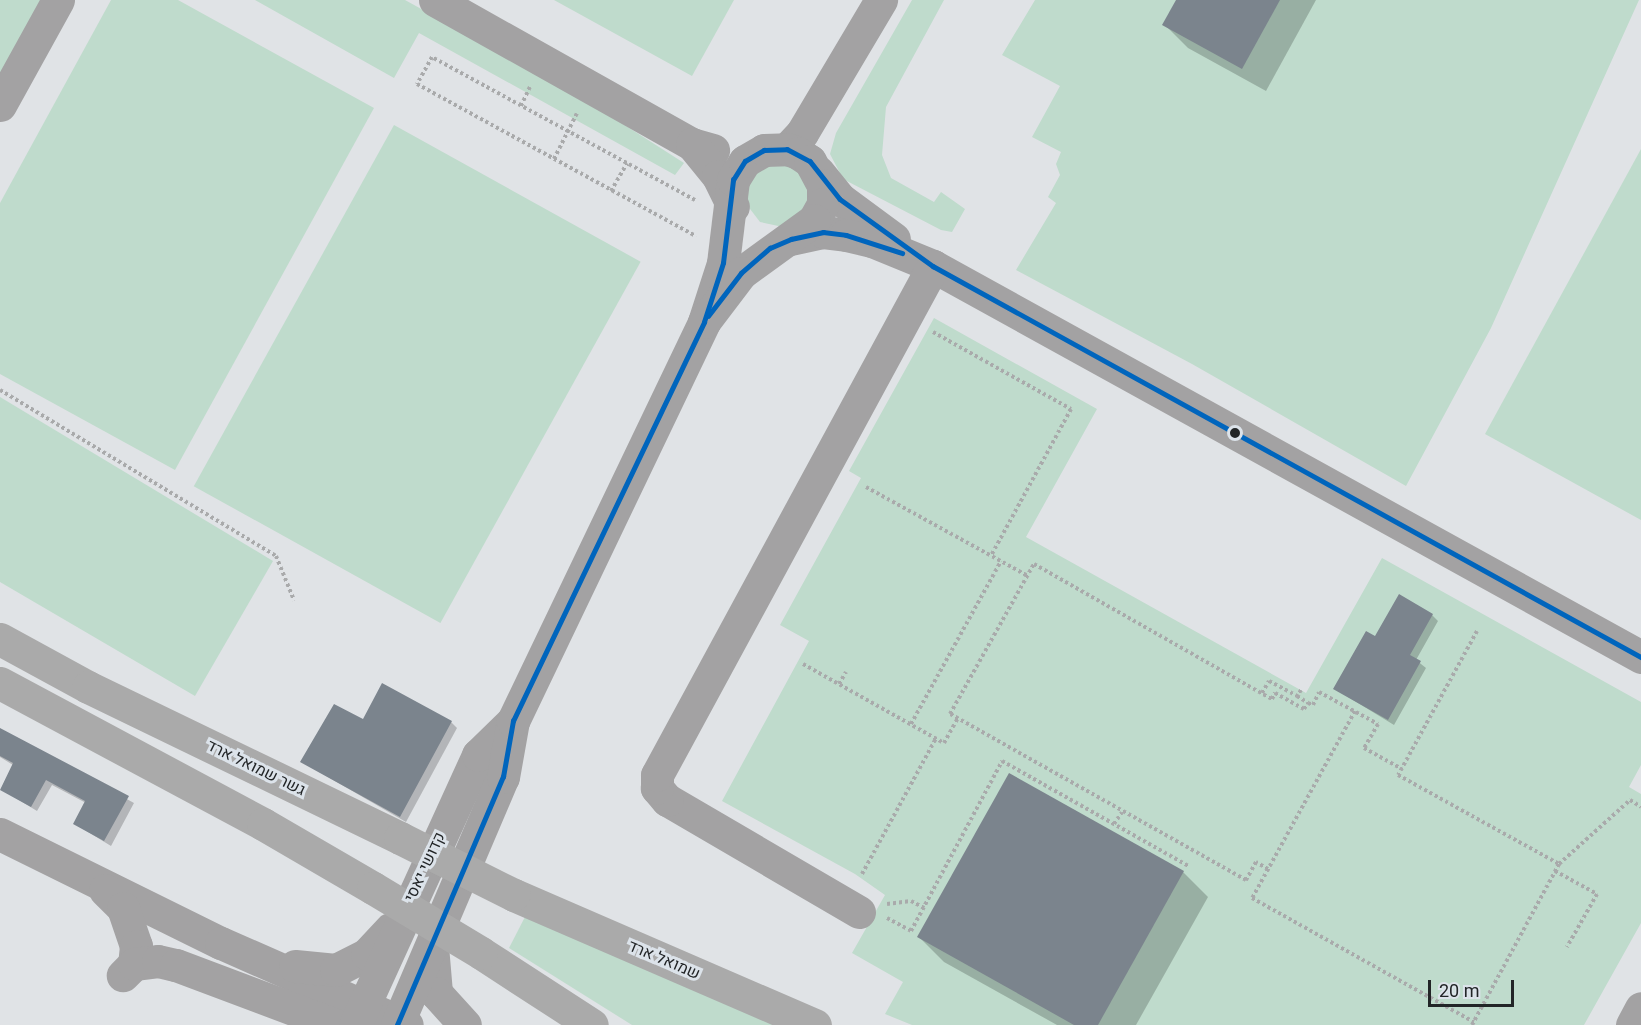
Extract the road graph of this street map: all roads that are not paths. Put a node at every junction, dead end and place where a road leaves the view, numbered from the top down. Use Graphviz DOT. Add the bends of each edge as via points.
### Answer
graph roads {
  1 [pos="58,0"];
  2 [pos="435,0"];
  3 [pos="881,0"];
  4 [pos="0,105"];
  5 [pos="692,144"];
  6 [pos="775,149"];
  7 [pos="818,172"];
  8 [pos="732,205"];
  9 [pos="791,239"];
  10 [pos="933,266"];
  11 [pos="704,322"];
  12 [pos="0,639"];
  13 [pos="1641,657"];
  14 [pos="0,683"];
  15 [pos="513,721"];
  16 [pos="0,834"];
  17 [pos="94,881"];
  18 [pos="514,895"];
  19 [pos="406,907"];
  20 [pos="874,912"];
  21 [pos="432,938"];
  22 [pos="221,944"];
  23 [pos="213,977"];
  24 [pos="1641,1008"];
  25 [pos="359,1015"];
  26 [pos="400,1024"];
  27 [pos="281,1025"];
  28 [pos="336,1025"];
  29 [pos="465,1025"];
  30 [pos="592,1025"];
  31 [pos="814,1025"];
  32 [pos="1632,1025"];
  1 -- 4 [label="street"];
  2 -- 5 [label="street"];
  3 -- 6 [label="street" via="802,133"];
  5 -- 6 [label="street" via="715,151"];
  5 -- 8 [label="street" via="718,176"];
  6 -- 7 [label="street" via="810,161"];
  6 -- 8 [label="street" via="738,169 733,180"];
  7 -- 9 [label="street" via="823,204 814,220"];
  7 -- 10 [label="street" via="840,200"];
  8 -- 9 [label="street" via="738,219 753,234 766,239"];
  8 -- 11 [label="street, קדושי יאסי" via="723,263"];
  9 -- 10 [label="street" via="823,232 846,235 872,241"];
  9 -- 11 [label="street, קדושי יאסי" via="770,248 741,273"];
  10 -- 13 [label="street"];
  10 -- 20 [label="street" via="657,775 657,788 667,800"];
  11 -- 15 [label="street, קדושי יאסי"];
  12 -- 18 [label="highway, גשר שמואל ארד, bridge" via="88,687"];
  14 -- 30 [label="highway, bridge" via="374,888"];
  15 -- 19 [label="street, קדושי יאסי" via="478,754"];
  15 -- 21 [label="street, קדושי יאסי" via="503,777"];
  16 -- 17 [label="street"];
  17 -- 22 [label="street"];
  17 -- 23 [label="street" via="123,908 136,946 129,969 158,961"];
  18 -- 31 [label="highway, שמואל ארד"];
  19 -- 22 [label="street" via="367,954 336,970 297,966"];
  19 -- 25 [label="street, קדושי יאסי"];
  21 -- 26 [label="street, קדושי יאסי"];
  21 -- 29 [label="street" via="436,993"];
  22 -- 25 [label="street"];
  23 -- 27 [label="street"];
  23 -- 28 [label="street"];
  24 -- 32 [label="street"];
  25 -- 26 [label="street"];
}
